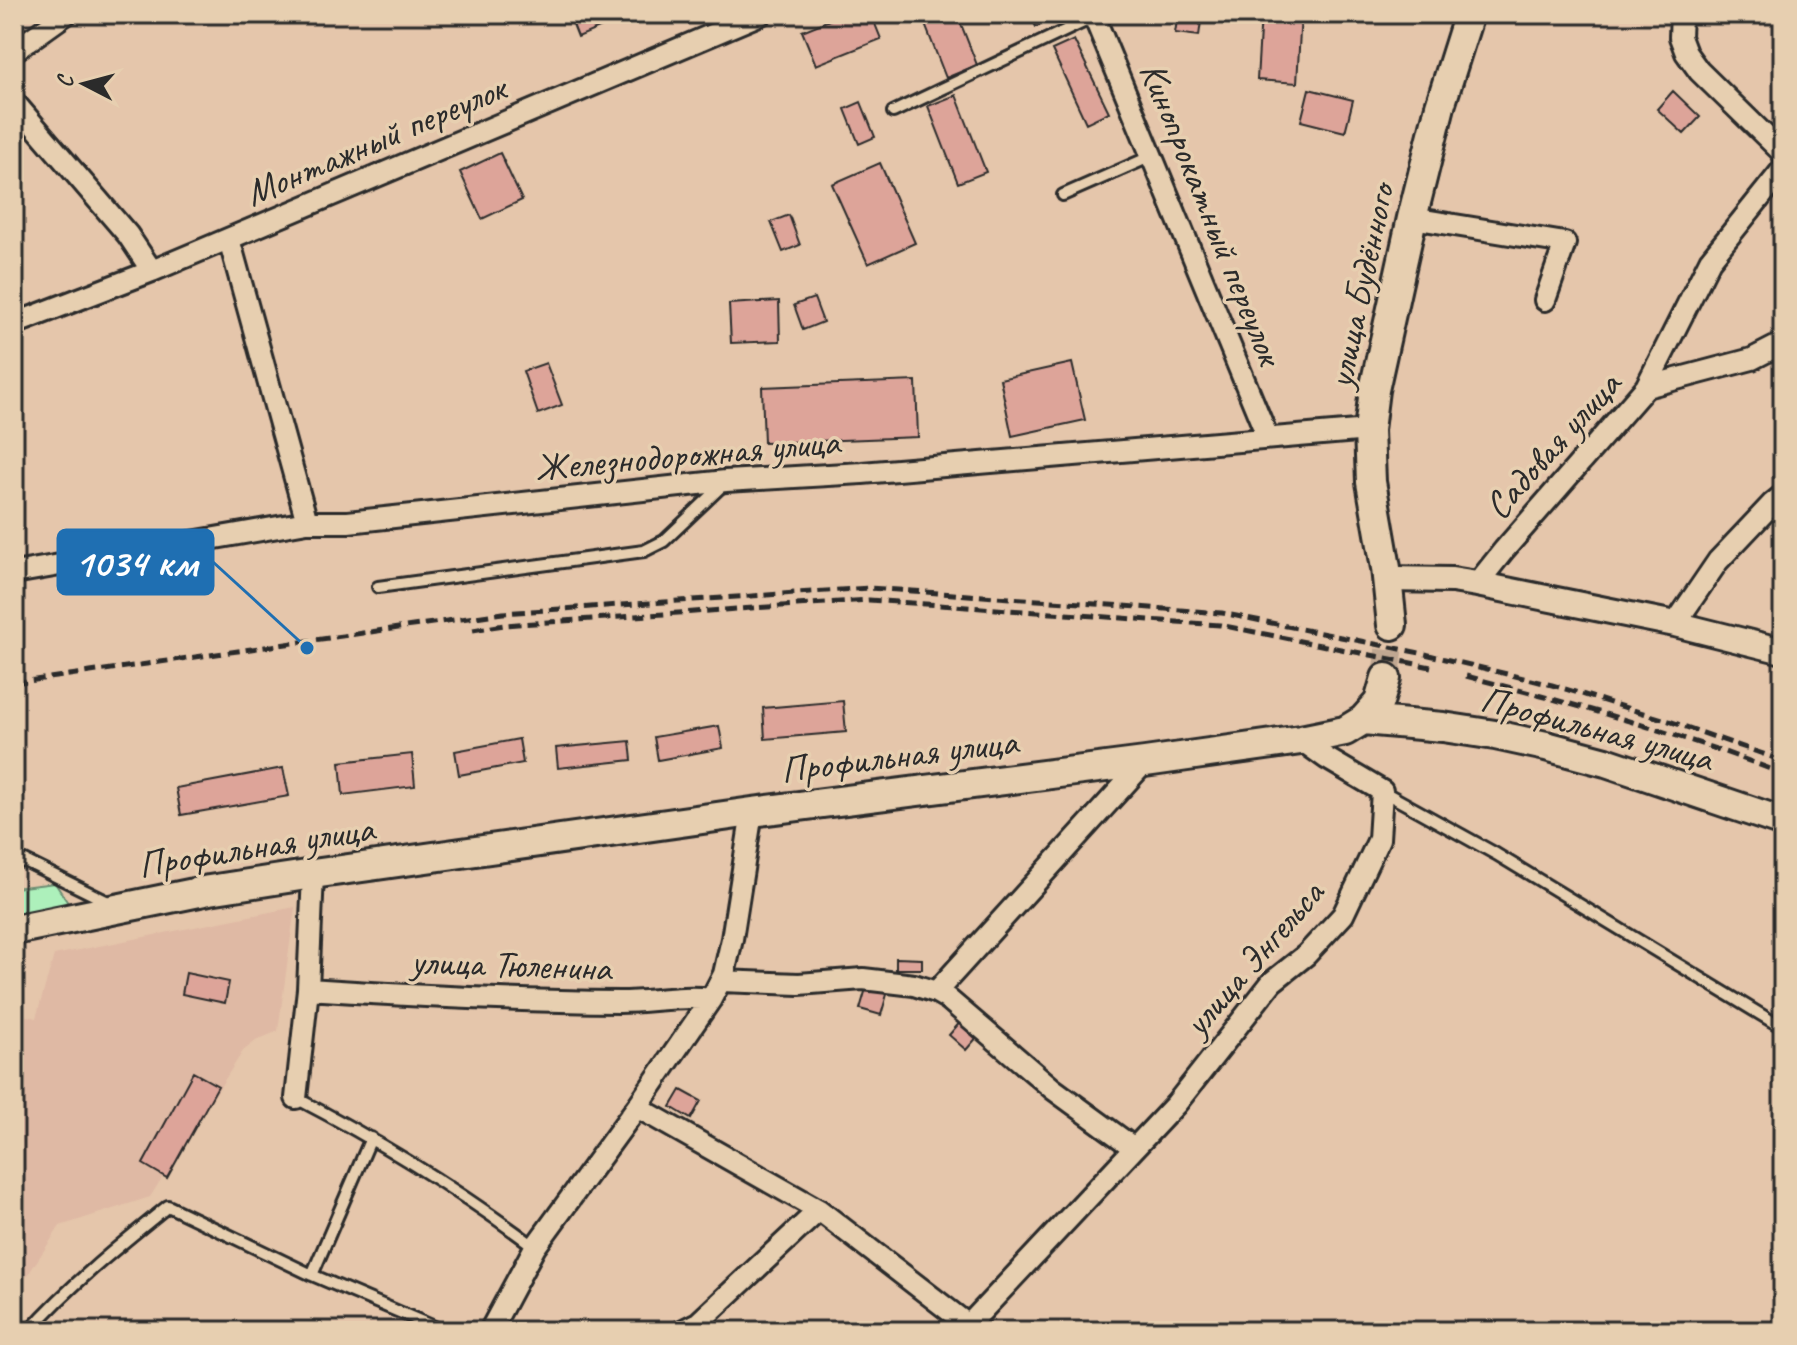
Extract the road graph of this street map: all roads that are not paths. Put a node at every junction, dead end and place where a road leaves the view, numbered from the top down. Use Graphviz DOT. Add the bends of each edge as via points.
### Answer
graph roads {
  1 [pos="66,14"];
  2 [pos="761,14"];
  3 [pos="1469,14"];
  4 [pos="1681,14"];
  5 [pos="1094,15"];
  6 [pos="14,51"];
  7 [pos="14,102"];
  8 [pos="893,112"];
  9 [pos="1783,153"];
  10 [pos="1152,156"];
  11 [pos="1783,169"];
  12 [pos="1063,195"];
  13 [pos="1412,218"];
  14 [pos="229,239"];
  15 [pos="152,271"];
  16 [pos="1545,300"];
  17 [pos="14,324"];
  18 [pos="1783,343"];
  19 [pos="1646,387"];
  20 [pos="1369,430"];
  21 [pos="1268,438"];
  22 [pos="726,481"];
  23 [pos="1783,495"];
  24 [pos="307,522"];
  25 [pos="14,573"];
  26 [pos="1386,579"];
  27 [pos="1477,584"];
  28 [pos="378,587"];
  29 [pos="1675,624"];
  30 [pos="1392,625"];
  31 [pos="1783,651"];
  32 [pos="1386,678"];
  33 [pos="1363,720"];
  34 [pos="1301,740"];
  35 [pos="1145,762"];
  36 [pos="1382,791"];
  37 [pos="752,812"];
  38 [pos="1783,822"];
  39 [pos="14,863"];
  40 [pos="313,874"];
  41 [pos="117,907"];
  42 [pos="14,930"];
  43 [pos="308,989"];
  44 [pos="716,990"];
  45 [pos="936,992"];
  46 [pos="1783,1028"];
  47 [pos="296,1098"];
  48 [pos="637,1107"];
  49 [pos="371,1138"];
  50 [pos="1134,1148"];
  51 [pos="819,1210"];
  52 [pos="535,1247"];
  53 [pos="312,1275"];
  54 [pos="965,1328"];
  55 [pos="29,1331"];
  56 [pos="444,1331"];
  57 [pos="490,1331"];
  58 [pos="682,1331"];
  1 -- 6 [label="street"];
  2 -- 14 [label="street, Монтажный переулок"];
  3 -- 13 [label="main road, улица Будённого"];
  4 -- 9 [label="street" via="1680,37 1699,71"];
  5 -- 8 [label="lane"];
  5 -- 10 [label="street, Кинопрокатный переулок"];
  7 -- 15 [label="street" via="128,235"];
  10 -- 12 [label="lane"];
  10 -- 21 [label="street, Кинопрокатный переулок"];
  11 -- 19 [label="street" via="1710,260"];
  13 -- 16 [label="street" via="1565,243"];
  13 -- 20 [label="main road, улица Будённого"];
  14 -- 15 [label="street, Монтажный переулок"];
  14 -- 24 [label="street"];
  15 -- 17 [label="street, Монтажный переулок"];
  18 -- 19 [label="street, Садовая улица" via="1752,359"];
  19 -- 27 [label="street, Садовая улица"];
  20 -- 21 [label="street, Железнодорожная улица"];
  20 -- 26 [label="main road, улица Будённого"];
  21 -- 22 [label="street, Железнодорожная улица"];
  22 -- 24 [label="street, Железнодорожная улица"];
  22 -- 28 [label="lane" via="664,541 644,551"];
  23 -- 29 [label="street" via="1718,561"];
  24 -- 25 [label="street, Железнодорожная улица"];
  26 -- 27 [label="street"];
  26 -- 30 [label="main road, улица Будённого"];
  27 -- 29 [label="street"];
  29 -- 31 [label="street"];
  32 -- 33 [label="main road" via="1379,702"];
  33 -- 34 [label="main road, Профильная улица" via="1345,731"];
  33 -- 38 [label="main road, Профильная улица" via="1456,729 1546,746"];
  34 -- 35 [label="main road, Профильная улица"];
  34 -- 36 [label="street"];
  35 -- 37 [label="main road, Профильная улица"];
  35 -- 45 [label="street"];
  36 -- 46 [label="lane"];
  36 -- 50 [label="street, улица Энгельса" via="1379,839 1343,915 1272,982 1176,1104"];
  37 -- 40 [label="main road, Профильная улица"];
  37 -- 44 [label="street" via="732,939"];
  39 -- 41 [label="lane" via="25,861"];
  40 -- 41 [label="main road, Профильная улица"];
  40 -- 43 [label="street"];
  41 -- 42 [label="main road, Профильная улица"];
  43 -- 44 [label="street, улица Тюленина" via="622,1002 693,997"];
  43 -- 47 [label="street"];
  44 -- 45 [label="street" via="863,979"];
  44 -- 48 [label="street"];
  45 -- 50 [label="street"];
  47 -- 49 [label="lane"];
  48 -- 51 [label="street, улица Энгельса"];
  48 -- 52 [label="street"];
  49 -- 52 [label="lane"];
  49 -- 53 [label="lane"];
  50 -- 54 [label="street, улица Энгельса"];
  51 -- 54 [label="street, улица Энгельса"];
  51 -- 58 [label="street" via="698,1323"];
  52 -- 57 [label="street"];
  53 -- 55 [label="lane" via="168,1206"];
  53 -- 56 [label="lane"];
}
